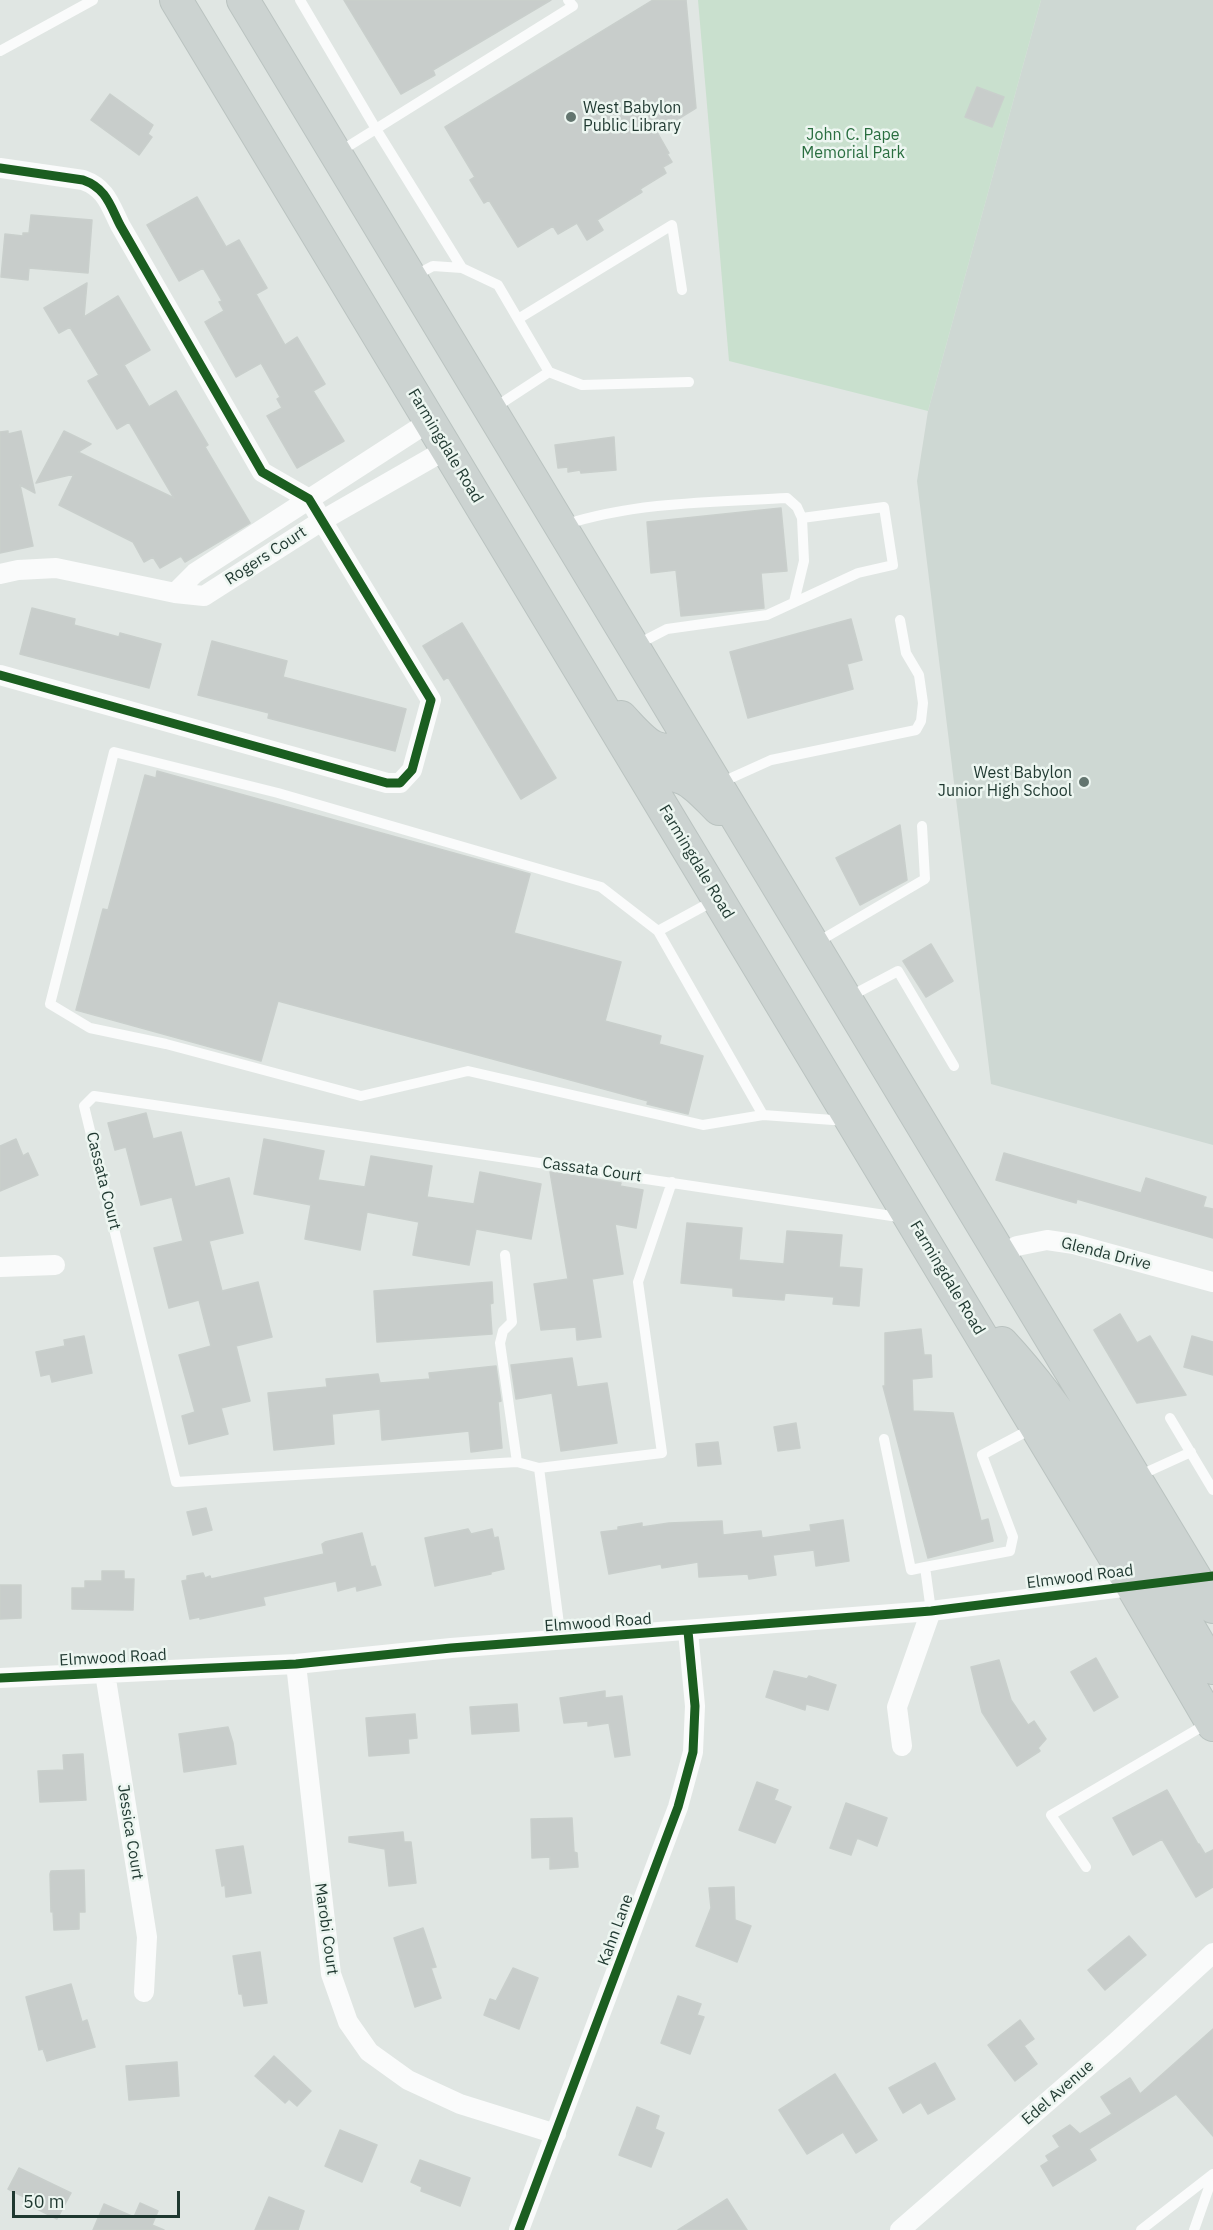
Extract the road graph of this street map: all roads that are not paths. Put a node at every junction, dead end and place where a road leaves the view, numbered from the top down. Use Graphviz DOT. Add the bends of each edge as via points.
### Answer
graph roads {
  1 [pos="93,0"];
  2 [pos="176,0"];
  3 [pos="234,0"];
  4 [pos="243,0"];
  5 [pos="300,0"];
  6 [pos="568,0"];
  7 [pos="264,34"];
  8 [pos="0,51"];
  9 [pos="375,129"];
  10 [pos="336,154"];
  11 [pos="0,168"];
  12 [pos="462,268"];
  13 [pos="411,278"];
  14 [pos="682,290"];
  15 [pos="518,319"];
  16 [pos="549,372"];
  17 [pos="689,382"];
  18 [pos="491,410"];
  19 [pos="430,421"];
  20 [pos="447,449"];
  21 [pos="309,499"];
  22 [pos="802,518"];
  23 [pos="323,520"];
  24 [pos="561,526"];
  25 [pos="0,574"];
  26 [pos="175,593"];
  27 [pos="794,602"];
  28 [pos="900,620"];
  29 [pos="633,647"];
  30 [pos="0,675"];
  31 [pos="587,682"];
  32 [pos="693,747"];
  33 [pos="646,778"];
  34 [pos="716,784"];
  35 [pos="922,826"];
  36 [pos="751,842"];
  37 [pos="718,898"];
  38 [pos="658,931"];
  39 [pos="814,944"];
  40 [pos="847,998"];
  41 [pos="954,1066"];
  42 [pos="763,1115"];
  43 [pos="852,1121"];
  44 [pos="672,1182"];
  45 [pos="911,1219"];
  46 [pos="506,1255"];
  47 [pos="1001,1255"];
  48 [pos="55,1265"];
  49 [pos="0,1267"];
  50 [pos="1213,1282"];
  51 [pos="956,1294"];
  52 [pos="1170,1418"];
  53 [pos="1036,1426"];
  54 [pos="884,1439"];
  55 [pos="1191,1452"];
  56 [pos="517,1462"];
  57 [pos="539,1468"];
  58 [pos="1135,1478"];
  59 [pos="1213,1490"];
  60 [pos="925,1567"];
  61 [pos="1204,1577"];
  62 [pos="1147,1584"];
  63 [pos="1213,1607"];
  64 [pos="931,1611"];
  65 [pos="688,1631"];
  66 [pos="561,1640"];
  67 [pos="296,1664"];
  68 [pos="1213,1668"];
  69 [pos="105,1673"];
  70 [pos="0,1678"];
  71 [pos="1212,1723"];
  72 [pos="902,1746"];
  73 [pos="1086,1867"];
  74 [pos="1213,1953"];
  75 [pos="144,1992"];
  76 [pos="556,2134"];
  77 [pos="1213,2175"];
  78 [pos="519,2230"];
  79 [pos="900,2230"];
  80 [pos="1141,2230"];
  81 [pos="1194,2230"];
  1 -- 8 [label="lane"];
  2 -- 19 [label="main road, Farmingdale Road"];
  3 -- 7 [label="main road"];
  4 -- 7 [label="main road"];
  5 -- 9 [label="lane"];
  6 -- 9 [label="lane" via="573,6"];
  7 -- 10 [label="main road"];
  9 -- 10 [label="lane"];
  9 -- 12 [label="lane"];
  10 -- 13 [label="main road"];
  11 -- 21 [label="street" via="96,184 262,472"];
  12 -- 13 [label="lane" via="433,266"];
  12 -- 15 [label="lane" via="498,285"];
  13 -- 18 [label="main road"];
  14 -- 15 [label="lane" via="672,225"];
  15 -- 16 [label="lane"];
  16 -- 17 [label="lane" via="582,385"];
  16 -- 18 [label="lane"];
  18 -- 24 [label="main road"];
  19 -- 20 [label="main road, Farmingdale Road"];
  19 -- 21 [label="street, Rogers Court"];
  20 -- 23 [label="street, Rogers Court"];
  20 -- 31 [label="main road, Farmingdale Road"];
  21 -- 23 [label="street"];
  21 -- 26 [label="street, Rogers Court" via="195,573"];
  22 -- 24 [label="lane" via="788,498 624,510"];
  22 -- 27 [label="lane" via="804,561"];
  22 -- 27 [label="lane" via="884,507 893,565 858,573"];
  23 -- 26 [label="street, Rogers Court" via="204,596"];
  23 -- 30 [label="street" via="431,700 412,770 400,783 376,780"];
  24 -- 29 [label="main road"];
  25 -- 26 [label="street, Rogers Court" via="56,568"];
  27 -- 29 [label="lane" via="767,615 667,629"];
  28 -- 34 [label="lane" via="906,653 919,675 923,703 916,730 771,760"];
  29 -- 32 [label="main road"];
  31 -- 32 [label="main road" via="643,741 671,751"];
  31 -- 33 [label="main road, Farmingdale Road"];
  32 -- 34 [label="main road"];
  33 -- 36 [label="main road" via="664,774 683,777"];
  33 -- 37 [label="main road, Farmingdale Road"];
  34 -- 36 [label="main road"];
  35 -- 39 [label="lane" via="926,879"];
  36 -- 39 [label="main road"];
  37 -- 38 [label="lane"];
  37 -- 43 [label="main road, Farmingdale Road"];
  38 -- 42 [label="lane"];
  38 -- 42 [label="lane" via="601,888 278,793 114,752 50,1004 90,1028 361,1096 468,1071 703,1125"];
  39 -- 40 [label="main road"];
  40 -- 41 [label="lane" via="898,971"];
  40 -- 47 [label="main road"];
  42 -- 43 [label="lane"];
  43 -- 45 [label="main road, Farmingdale Road"];
  44 -- 45 [label="lane, Cassata Court"];
  44 -- 56 [label="lane, Cassata Court" via="94,1096 84,1106 176,1482"];
  44 -- 57 [label="lane, Cassata Court" via="638,1282 662,1453"];
  45 -- 51 [label="main road, Farmingdale Road"];
  46 -- 56 [label="lane" via="512,1322 500,1343"];
  47 -- 50 [label="street, Glenda Drive" via="1036,1240 1059,1241"];
  47 -- 58 [label="main road"];
  48 -- 49 [label="street"];
  51 -- 53 [label="main road, Farmingdale Road"];
  51 -- 62 [label="main road" via="1025,1368 1102,1478"];
  52 -- 55 [label="lane"];
  53 -- 60 [label="lane" via="982,1455 1013,1537 1010,1551"];
  53 -- 62 [label="main road, Farmingdale Road"];
  54 -- 60 [label="lane" via="911,1570"];
  55 -- 58 [label="lane"];
  55 -- 59 [label="lane"];
  56 -- 57 [label="lane, Cassata Court"];
  57 -- 66 [label="lane"];
  58 -- 61 [label="main road"];
  60 -- 64 [label="lane"];
  61 -- 62 [label="street, Elmwood Road"];
  61 -- 63 [label="main road"];
  62 -- 64 [label="street, Elmwood Road"];
  62 -- 68 [label="main road"];
  62 -- 71 [label="main road, Farmingdale Road"];
  64 -- 65 [label="street, Elmwood Road"];
  64 -- 72 [label="street" via="897,1707"];
  65 -- 66 [label="street, Elmwood Road"];
  65 -- 76 [label="street, Kahn Lane" via="695,1706 693,1752 678,1807"];
  66 -- 67 [label="street, Elmwood Road"];
  67 -- 69 [label="street, Elmwood Road"];
  67 -- 76 [label="street, Marobi Court" via="331,1974 348,2022 369,2052 408,2080 460,2104"];
  69 -- 70 [label="street, Elmwood Road"];
  69 -- 75 [label="street, Jessica Court" via="147,1937"];
  71 -- 73 [label="lane" via="1051,1815"];
  74 -- 79 [label="street, Edel Avenue"];
  76 -- 78 [label="street, Kahn Lane"];
  77 -- 80 [label="lane"];
  77 -- 81 [label="lane"];
}
